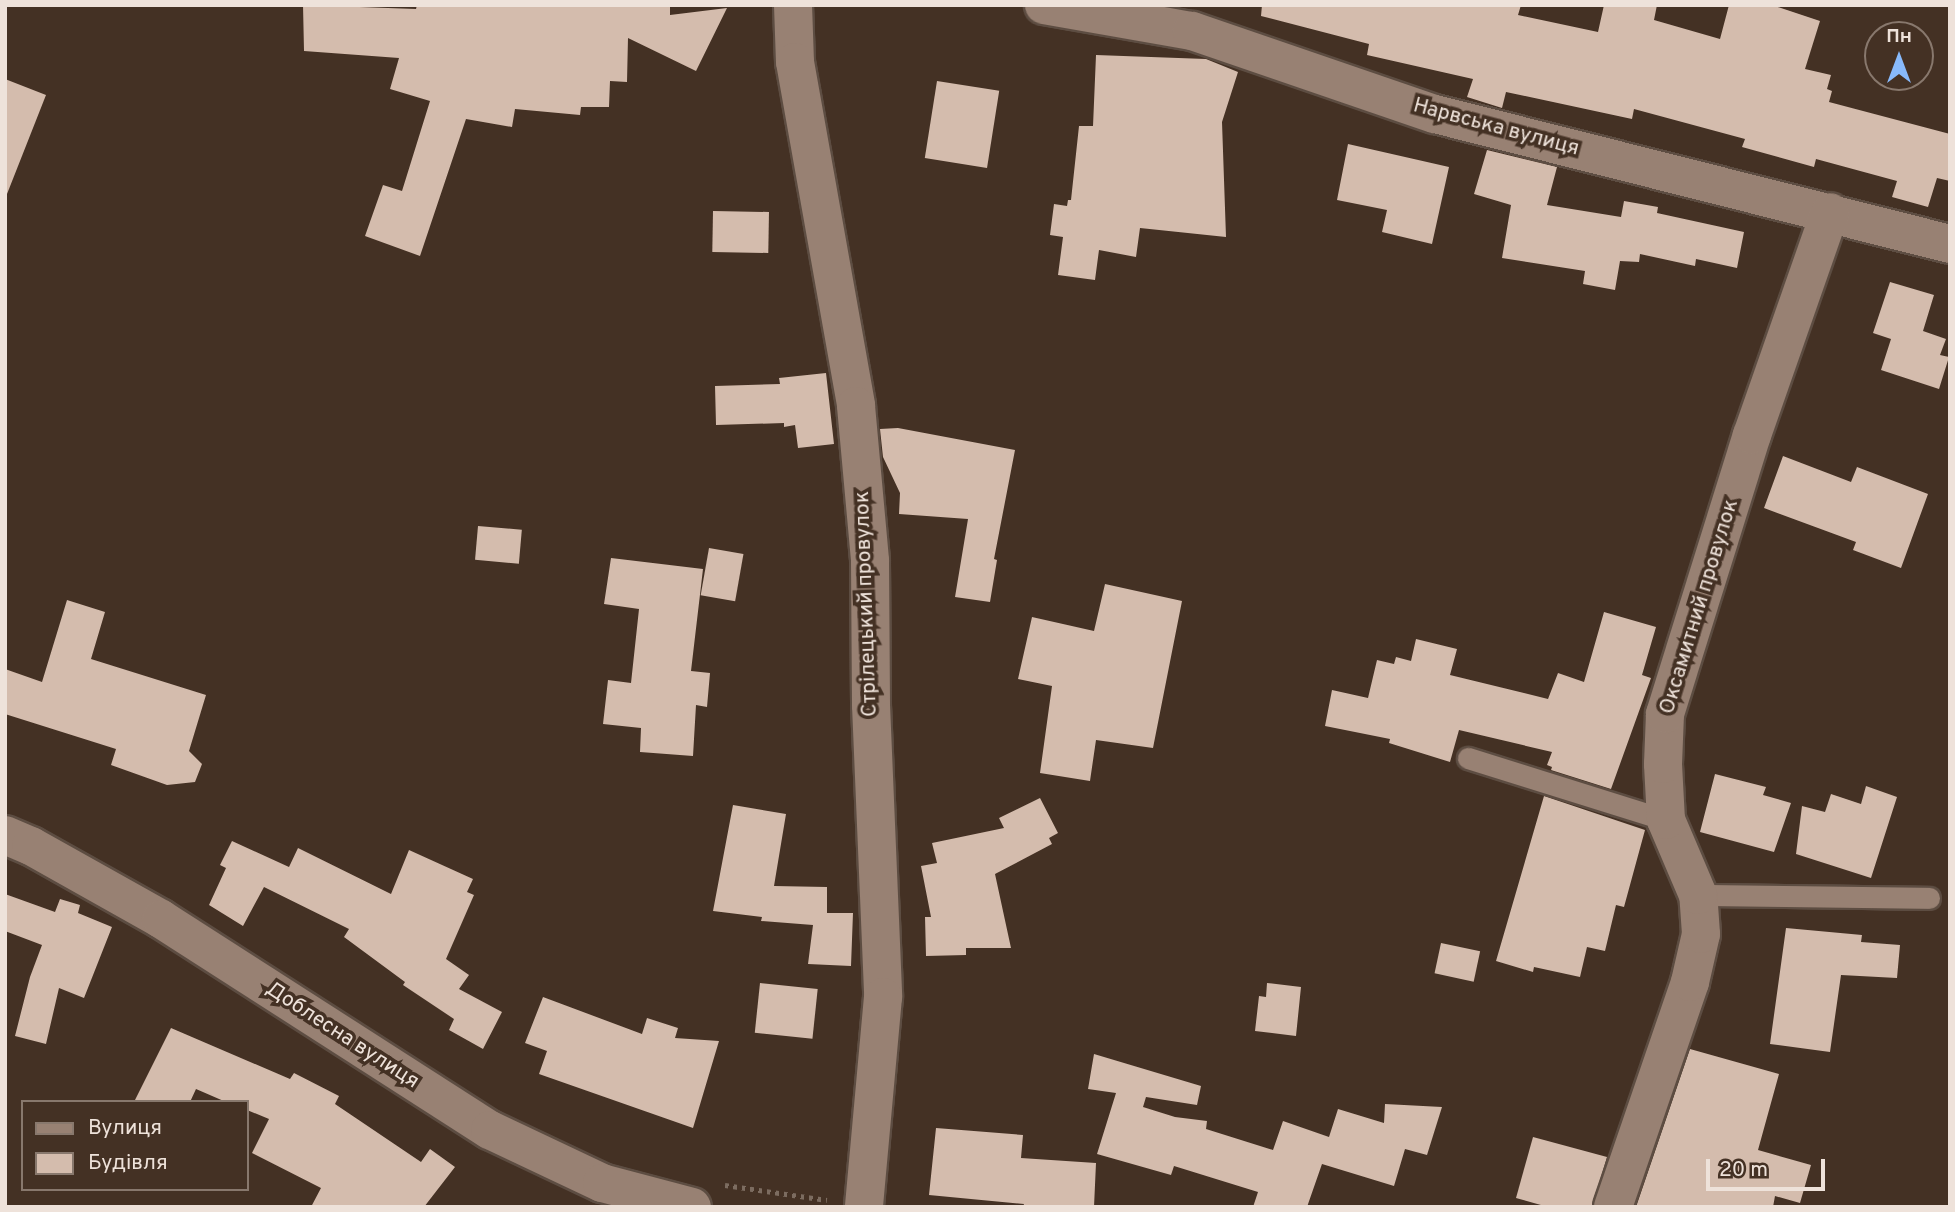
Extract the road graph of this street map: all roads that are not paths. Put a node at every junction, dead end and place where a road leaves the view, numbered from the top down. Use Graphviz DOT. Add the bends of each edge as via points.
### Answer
graph roads {
  1 [pos="793,5"];
  2 [pos="1044,5"];
  3 [pos="1830,212"];
  4 [pos="1950,244"];
  5 [pos="1468,758"];
  6 [pos="1666,820"];
  7 [pos="5,835"];
  8 [pos="1698,895"];
  9 [pos="1929,898"];
  10 [pos="864,1206"];
  11 [pos="692,1207"];
  12 [pos="1614,1207"];
  1 -- 10 [label="street, Стрілецький провулок" via="794,62 856,406 870,561 883,997"];
  2 -- 3 [label="street, Нарвська вулиця" via="1192,32 1435,114"];
  3 -- 4 [label="street, Нарвська вулиця"];
  3 -- 6 [label="street, Оксамитний провулок" via="1752,435 1665,714"];
  5 -- 6 [label="lane"];
  6 -- 8 [label="street, Оксамитний провулок"];
  7 -- 11 [label="street, Доблесна вулиця" via="161,919 490,1130 602,1183"];
  8 -- 9 [label="lane"];
  8 -- 12 [label="street, Оксамитний провулок" via="1701,934 1690,982"];
}
